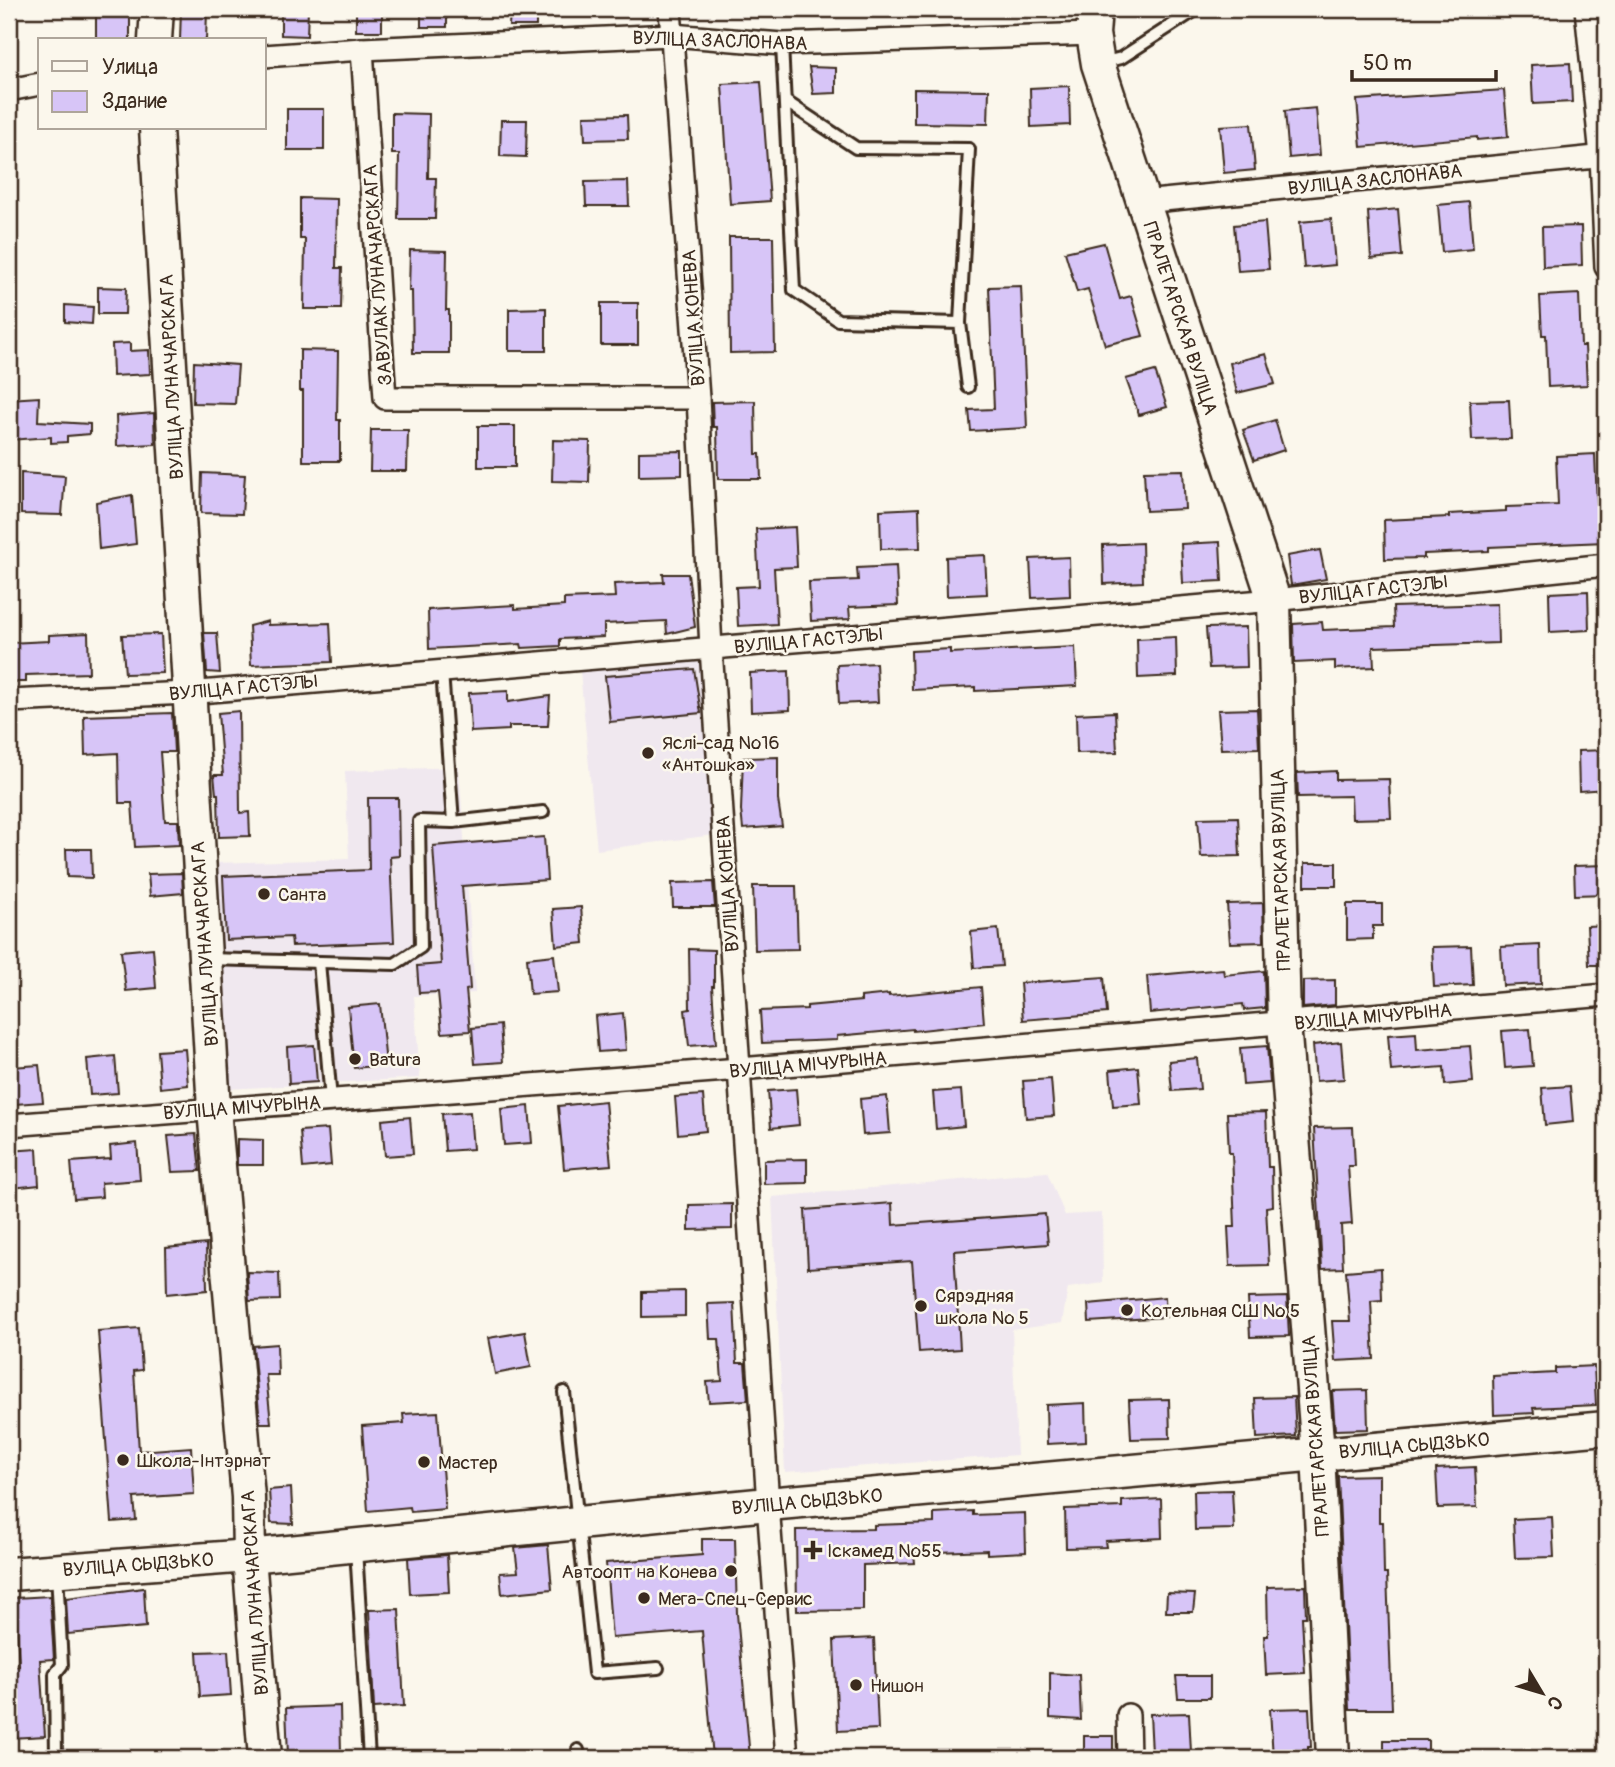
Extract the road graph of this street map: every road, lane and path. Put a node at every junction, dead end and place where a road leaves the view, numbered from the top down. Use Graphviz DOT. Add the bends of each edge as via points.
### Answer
graph roads {
  1 [pos="157,9"];
  2 [pos="670,9"];
  3 [pos="1197,9"];
  4 [pos="1586,9"];
  5 [pos="1095,35"];
  6 [pos="672,36"];
  7 [pos="156,38"];
  8 [pos="782,44"];
  9 [pos="362,49"];
  10 [pos="266,56"];
  11 [pos="38,85"];
  12 [pos="9,90"];
  13 [pos="785,101"];
  14 [pos="156,130"];
  15 [pos="1604,156"];
  16 [pos="1143,202"];
  17 [pos="1606,267"];
  18 [pos="960,323"];
  19 [pos="968,387"];
  20 [pos="698,398"];
  21 [pos="1606,565"];
  22 [pos="1274,600"];
  23 [pos="710,648"];
  24 [pos="442,671"];
  25 [pos="188,693"];
  26 [pos="9,701"];
  27 [pos="543,812"];
  28 [pos="453,822"];
  29 [pos="205,959"];
  30 [pos="318,962"];
  31 [pos="1606,995"];
  32 [pos="1284,1023"];
  33 [pos="740,1069"];
  34 [pos="331,1100"];
  35 [pos="214,1109"];
  36 [pos="9,1125"];
  37 [pos="564,1392"];
  38 [pos="1606,1429"];
  39 [pos="1318,1453"];
  40 [pos="768,1504"];
  41 [pos="579,1523"];
  42 [pos="356,1546"];
  43 [pos="250,1556"];
  44 [pos="57,1570"];
  45 [pos="9,1574"];
  46 [pos="658,1668"];
  47 [pos="1128,1715"];
  48 [pos="56,1758"];
  49 [pos="265,1758"];
  50 [pos="369,1758"];
  51 [pos="788,1758"];
  52 [pos="1129,1758"];
  53 [pos="1333,1758"];
  1 -- 7 [label="street"];
  2 -- 6 [label="street, ВУЛІЦА КОНЕВА"];
  3 -- 5 [label="lane" via="1121,58"];
  4 -- 15 [label="street"];
  5 -- 8 [label="street, ВУЛІЦА ЗАСЛОНАВА"];
  5 -- 16 [label="street, ПРАЛЕТАРСКАЯ ВУЛІЦА"];
  6 -- 8 [label="street, ВУЛІЦА ЗАСЛОНАВА"];
  6 -- 9 [label="street, ВУЛІЦА ЗАСЛОНАВА"];
  6 -- 20 [label="street, ВУЛІЦА КОНЕВА"];
  8 -- 13 [label="lane"];
  9 -- 10 [label="street, ВУЛІЦА ЗАСЛОНАВА"];
  9 -- 20 [label="street, ЗАВУЛАК ЛУНАЧАРСКАГА" via="385,398"];
  11 -- 12 [label="street"];
  13 -- 18 [label="lane" via="794,290 838,320"];
  13 -- 18 [label="lane" via="856,148 969,149"];
  14 -- 25 [label="street, ВУЛІЦА ЛУНАЧАРСКАГА"];
  15 -- 16 [label="street, ВУЛІЦА ЗАСЛОНАВА"];
  15 -- 17 [label="street"];
  16 -- 22 [label="street, ПРАЛЕТАРСКАЯ ВУЛІЦА"];
  18 -- 19 [label="lane"];
  20 -- 23 [label="street, ВУЛІЦА КОНЕВА"];
  21 -- 22 [label="street, ВУЛІЦА ГАСТЭЛЫ"];
  22 -- 23 [label="street, ВУЛІЦА ГАСТЭЛЫ"];
  22 -- 32 [label="street, ПРАЛЕТАРСКАЯ ВУЛІЦА"];
  23 -- 24 [label="street, ВУЛІЦА ГАСТЭЛЫ"];
  23 -- 33 [label="street, ВУЛІЦА КОНЕВА"];
  24 -- 25 [label="street, ВУЛІЦА ГАСТЭЛЫ"];
  24 -- 28 [label="lane"];
  25 -- 26 [label="street, ВУЛІЦА ГАСТЭЛЫ"];
  25 -- 29 [label="street, ВУЛІЦА ЛУНАЧАРСКАГА"];
  27 -- 28 [label="lane"];
  28 -- 30 [label="lane" via="419,821 421,947 395,964"];
  29 -- 30 [label="lane"];
  29 -- 35 [label="street, ВУЛІЦА ЛУНАЧАРСКАГА"];
  30 -- 34 [label="lane"];
  31 -- 32 [label="street, ВУЛІЦА МІЧУРЫНА"];
  32 -- 33 [label="street, ВУЛІЦА МІЧУРЫНА"];
  32 -- 39 [label="street, ПРАЛЕТАРСКАЯ ВУЛІЦА"];
  33 -- 34 [label="street, ВУЛІЦА МІЧУРЫНА"];
  33 -- 40 [label="street, ВУЛІЦА КОНЕВА"];
  34 -- 35 [label="street, ВУЛІЦА МІЧУРЫНА"];
  35 -- 36 [label="street, ВУЛІЦА МІЧУРЫНА"];
  35 -- 43 [label="street, ВУЛІЦА ЛУНАЧАРСКАГА"];
  37 -- 41 [label="lane"];
  38 -- 39 [label="street, ВУЛІЦА СЫДЗЬКО"];
  39 -- 40 [label="street, ВУЛІЦА СЫДЗЬКО"];
  39 -- 53 [label="street, ПРАЛЕТАРСКАЯ ВУЛІЦА"];
  40 -- 41 [label="street, ВУЛІЦА СЫДЗЬКО"];
  40 -- 51 [label="street, ВУЛІЦА КОНЕВА"];
  41 -- 42 [label="street, ВУЛІЦА СЫДЗЬКО"];
  41 -- 46 [label="lane" via="594,1673"];
  42 -- 43 [label="street, ВУЛІЦА СЫДЗЬКО"];
  42 -- 50 [label="lane"];
  43 -- 44 [label="street, ВУЛІЦА СЫДЗЬКО"];
  43 -- 49 [label="street, ВУЛІЦА ЛУНАЧАРСКАГА"];
  44 -- 45 [label="street, ВУЛІЦА СЫДЗЬКО"];
  44 -- 48 [label="lane" via="62,1665 55,1674"];
  47 -- 52 [label="street"];
}
